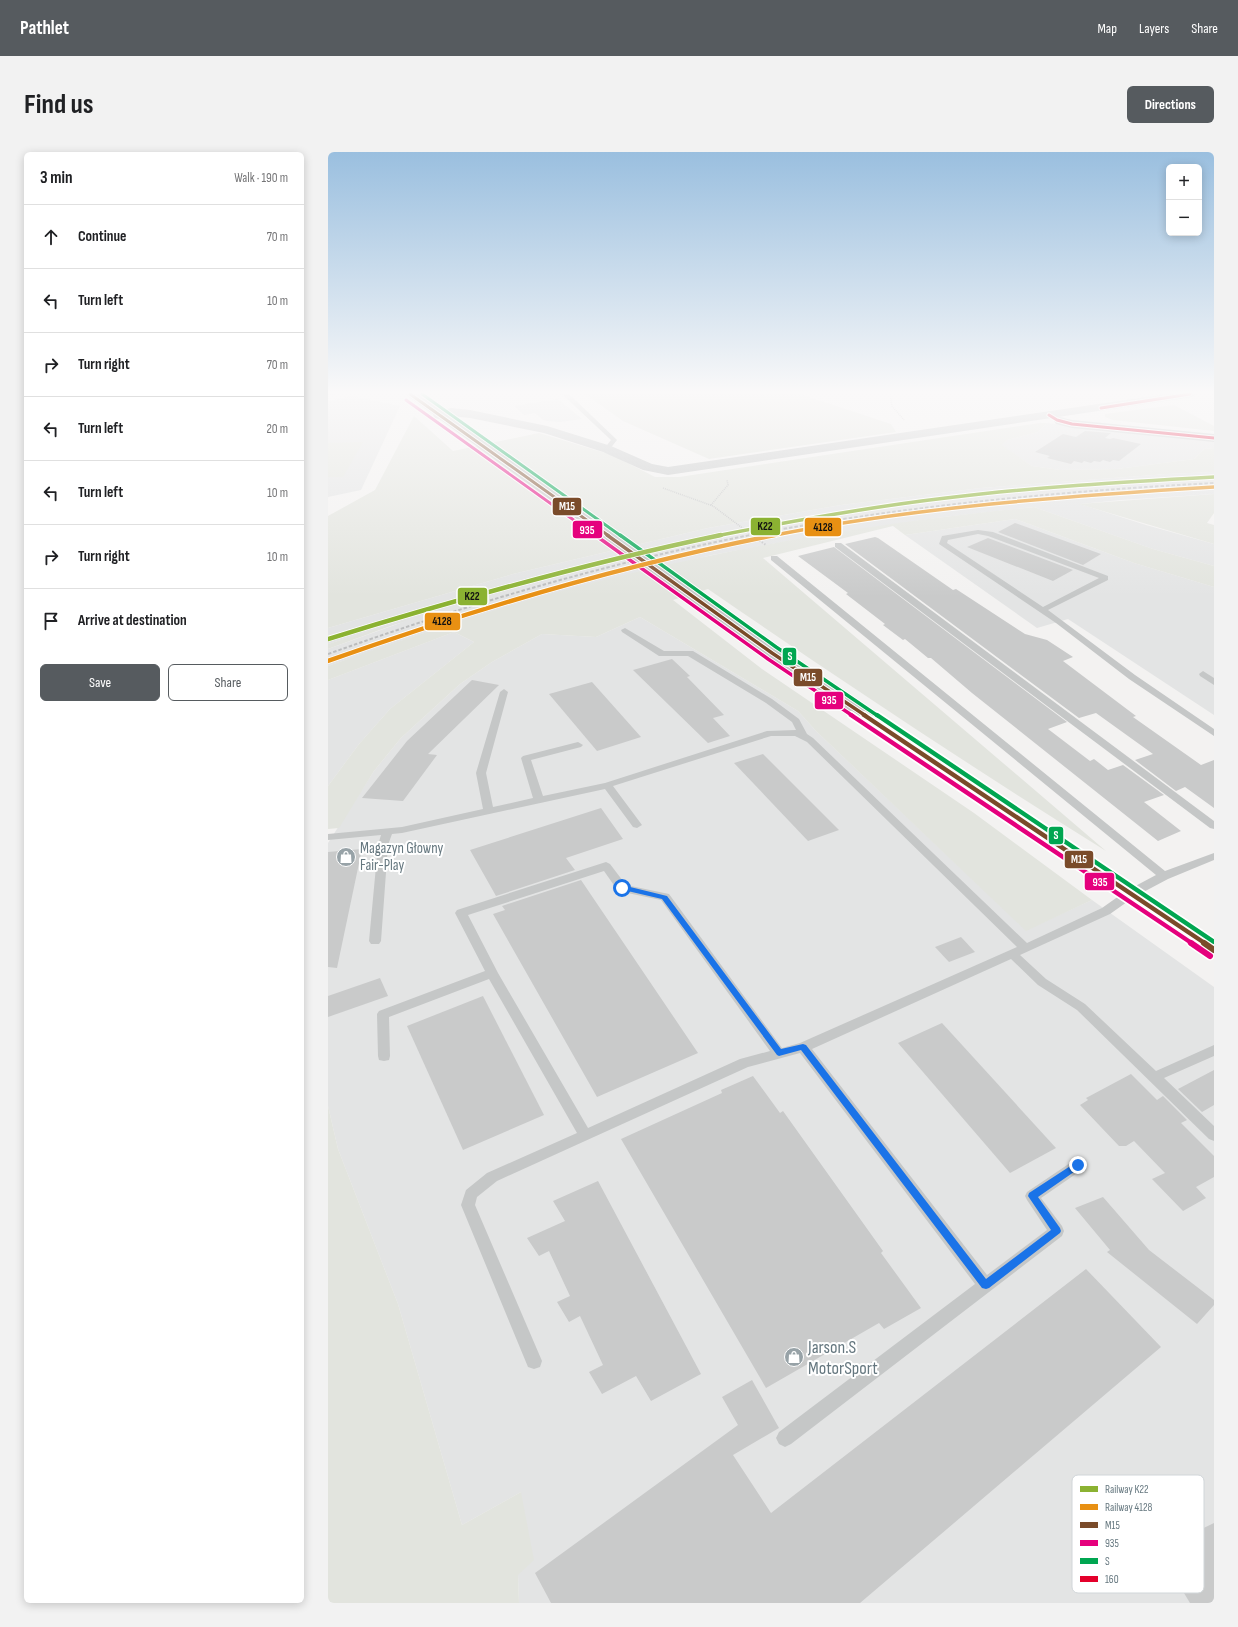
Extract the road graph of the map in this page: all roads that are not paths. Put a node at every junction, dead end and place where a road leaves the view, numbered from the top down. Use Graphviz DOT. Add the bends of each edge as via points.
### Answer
graph roads {
  1 [pos="503,462"];
  2 [pos="636,462"];
  3 [pos="732,462"];
  4 [pos="838,545"];
  5 [pos="774,558"];
  6 [pos="1043,610"];
  7 [pos="625,630"];
  8 [pos="1214,671"];
  9 [pos="1214,682"];
  10 [pos="504,692"];
  11 [pos="1214,732"];
  12 [pos="802,734"];
  13 [pos="578,745"];
  14 [pos="607,785"];
  15 [pos="538,800"];
  16 [pos="490,811"];
  17 [pos="637,825"];
  18 [pos="1214,826"];
  19 [pos="387,832"];
  20 [pos="328,836"];
  21 [pos="1214,856"];
  22 [pos="1164,876"];
  23 [pos="1130,894"];
  24 [pos="375,941"];
  25 [pos="1025,948"];
  26 [pos="1214,950"];
  27 [pos="1012,954"];
  28 [pos="492,973"];
  29 [pos="803,1047"];
  30 [pos="1214,1050"];
  31 [pos="779,1053"];
  32 [pos="384,1056"];
  33 [pos="1154,1077"];
  34 [pos="1212,1130"];
  35 [pos="585,1135"];
  36 [pos="1078,1165"];
  37 [pos="986,1285"];
  38 [pos="534,1361"];
  39 [pos="785,1438"];
  1 -- 23 [label="street" via="772,653"];
  2 -- 3 [label="street" via="648,467 674,470"];
  4 -- 18 [label="lane"];
  5 -- 22 [label="lane"];
  6 -- 6 [label="lane" via="943,544 945,538 978,532 990,534 1105,578"];
  6 -- 11 [label="lane" via="1132,677"];
  7 -- 12 [label="lane" via="662,654 690,653 704,661 769,701 796,721"];
  8 -- 9 [label="lane" via="1203,674"];
  10 -- 16 [label="lane" via="481,773"];
  12 -- 14 [label="lane" via="770,733"];
  12 -- 25 [label="lane"];
  13 -- 15 [label="lane" via="526,758"];
  14 -- 15 [label="lane"];
  14 -- 17 [label="lane"];
  15 -- 16 [label="lane"];
  16 -- 19 [label="lane"];
  19 -- 20 [label="lane"];
  19 -- 24 [label="lane" via="383,845"];
  21 -- 22 [label="lane"];
  22 -- 23 [label="lane"];
  23 -- 25 [label="lane" via="1106,910"];
  23 -- 26 [label="street"];
  25 -- 27 [label="lane"];
  27 -- 29 [label="lane"];
  27 -- 33 [label="lane" via="1042,982 1081,1007"];
  28 -- 31 [label="lane" via="462,913 606,866 622,888 665,897"];
  28 -- 32 [label="lane" via="383,1014"];
  28 -- 35 [label="lane"];
  29 -- 31 [label="lane"];
  29 -- 37 [label="lane"];
  30 -- 33 [label="lane"];
  31 -- 35 [label="lane" via="746,1063"];
  33 -- 34 [label="lane"];
  35 -- 38 [label="lane" via="492,1177 470,1194 468,1205"];
  36 -- 37 [label="lane" via="1032,1196 1057,1231"];
  37 -- 39 [label="lane"];
}
